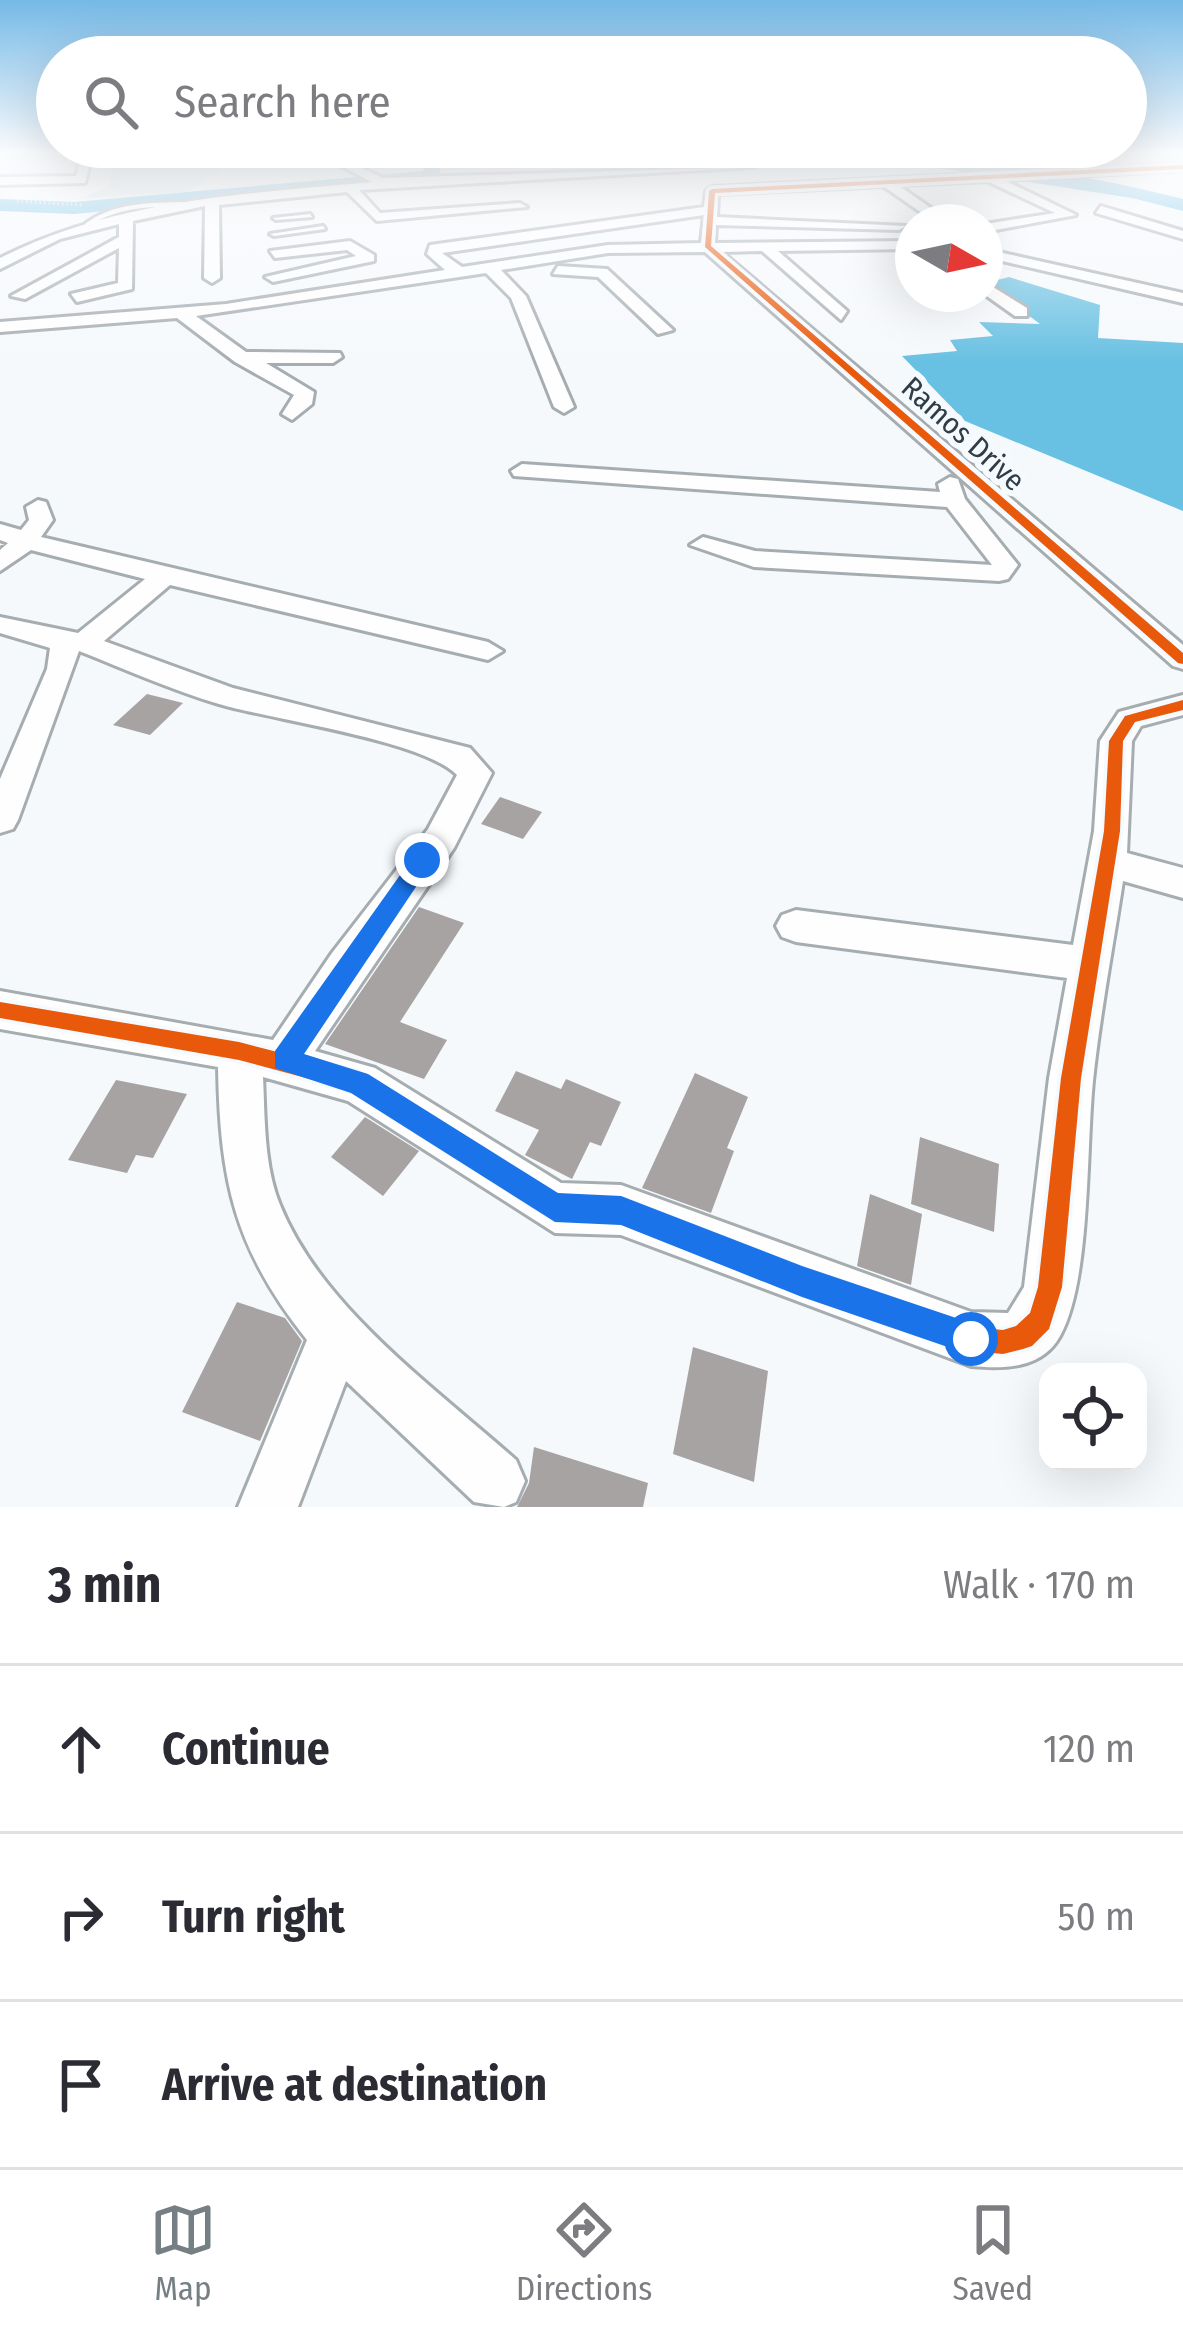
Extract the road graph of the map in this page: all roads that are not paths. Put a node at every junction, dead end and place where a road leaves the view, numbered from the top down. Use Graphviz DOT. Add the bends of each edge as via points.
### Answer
graph roads {
  1 [pos="90,222"];
  2 [pos="142,222"];
  3 [pos="212,222"];
  4 [pos="276,222"];
  5 [pos="288,222"];
  6 [pos="608,222"];
  7 [pos="710,222"];
  8 [pos="822,222"];
  9 [pos="880,222"];
  10 [pos="1012,222"];
  11 [pos="1025,222"];
  12 [pos="1139,222"];
  13 [pos="1181,222"];
  14 [pos="1015,224"];
  15 [pos="884,225"];
  16 [pos="895,225"];
  17 [pos="275,226"];
  18 [pos="1003,226"];
  19 [pos="92,227"];
  20 [pos="1154,227"];
  21 [pos="323,228"];
  22 [pos="126,229"];
  23 [pos="1126,231"];
  24 [pos="1183,235"];
  25 [pos="895,246"];
  26 [pos="708,247"];
  27 [pos="768,250"];
  28 [pos="275,254"];
  29 [pos="545,257"];
  30 [pos="1003,258"];
  31 [pos="0,264"];
  32 [pos="488,267"];
  33 [pos="458,272"];
  34 [pos="273,277"];
  35 [pos="212,278"];
  36 [pos="388,284"];
  37 [pos="19,296"];
  38 [pos="77,297"];
  39 [pos="1147,299"];
  40 [pos="406,300"];
  41 [pos="1003,300"];
  42 [pos="1183,301"];
  43 [pos="273,302"];
  44 [pos="1021,312"];
  45 [pos="182,314"];
  46 [pos="841,315"];
  47 [pos="0,327"];
  48 [pos="664,330"];
  49 [pos="333,357"];
  50 [pos="242,358"];
  51 [pos="564,407"];
  52 [pos="292,414"];
  53 [pos="960,468"];
  54 [pos="522,471"];
  55 [pos="954,500"];
  56 [pos="38,507"];
  57 [pos="0,531"];
  58 [pos="26,541"];
  59 [pos="703,545"];
  60 [pos="0,563"];
  61 [pos="164,576"];
  62 [pos="0,625"];
  63 [pos="71,640"];
  64 [pos="488,651"];
  65 [pos="1183,660"];
  66 [pos="1183,705"];
  67 [pos="0,820"];
  68 [pos="1106,862"];
  69 [pos="1183,883"];
  70 [pos="796,926"];
  71 [pos="1087,964"];
  72 [pos="0,1010"];
  73 [pos="262,1055"];
  74 [pos="338,1330"];
  75 [pos="495,1481"];
  76 [pos="268,1507"];
  1 -- 19 [label="lane"];
  2 -- 22 [label="street"];
  3 -- 35 [label="street"];
  4 -- 17 [label="street"];
  5 -- 17 [label="lane"];
  6 -- 33 [label="street" via="435,248"];
  7 -- 26 [label="street"];
  8 -- 15 [label="street"];
  9 -- 15 [label="street"];
  10 -- 14 [label="street"];
  11 -- 14 [label="street"];
  12 -- 20 [label="street"];
  13 -- 20 [label="street"];
  14 -- 18 [label="street"];
  15 -- 16 [label="street"];
  17 -- 21 [label="lane"];
  17 -- 28 [label="street"];
  19 -- 22 [label="street"];
  19 -- 31 [label="street"];
  20 -- 23 [label="street"];
  20 -- 24 [label="street"];
  22 -- 37 [label="street"];
  22 -- 38 [label="street" via="126,286"];
  25 -- 27 [label="street"];
  26 -- 27 [label="street"];
  26 -- 29 [label="street"];
  26 -- 53 [label="street, Ramos Drive"];
  27 -- 46 [label="street"];
  28 -- 34 [label="street"];
  28 -- 34 [label="street" via="350,244 369,257"];
  29 -- 32 [label="street"];
  29 -- 48 [label="street" via="558,271 602,272"];
  30 -- 42 [label="street"];
  32 -- 33 [label="street"];
  32 -- 51 [label="street" via="518,296"];
  33 -- 36 [label="street"];
  34 -- 43 [label="street"];
  36 -- 40 [label="street"];
  36 -- 43 [label="street"];
  39 -- 42 [label="street"];
  41 -- 44 [label="street"];
  43 -- 45 [label="street"];
  45 -- 47 [label="street"];
  45 -- 50 [label="street"];
  49 -- 50 [label="street"];
  50 -- 52 [label="street" via="304,392"];
  53 -- 55 [label="street" via="950,484"];
  53 -- 65 [label="street, Ramos Drive"];
  54 -- 55 [label="street"];
  55 -- 59 [label="street" via="1004,570 974,576 812,564"];
  56 -- 58 [label="street" via="41,520"];
  57 -- 58 [label="street"];
  58 -- 60 [label="street"];
  58 -- 61 [label="street"];
  61 -- 63 [label="street"];
  61 -- 64 [label="street"];
  62 -- 63 [label="street"];
  63 -- 67 [label="street"];
  63 -- 73 [label="street" via="225,696 436,748 475,772 459,813 342,971"];
  66 -- 68 [label="street" via="1120,729"];
  68 -- 69 [label="street"];
  68 -- 71 [label="street"];
  70 -- 71 [label="street"];
  71 -- 73 [label="street" via="1050,1287 1040,1320 1004,1342 971,1339 802,1281 621,1210 555,1208 358,1083"];
  72 -- 73 [label="street"];
  73 -- 74 [label="street" via="242,1116 257,1214 281,1259"];
  74 -- 75 [label="street"];
  74 -- 76 [label="street"];
}
